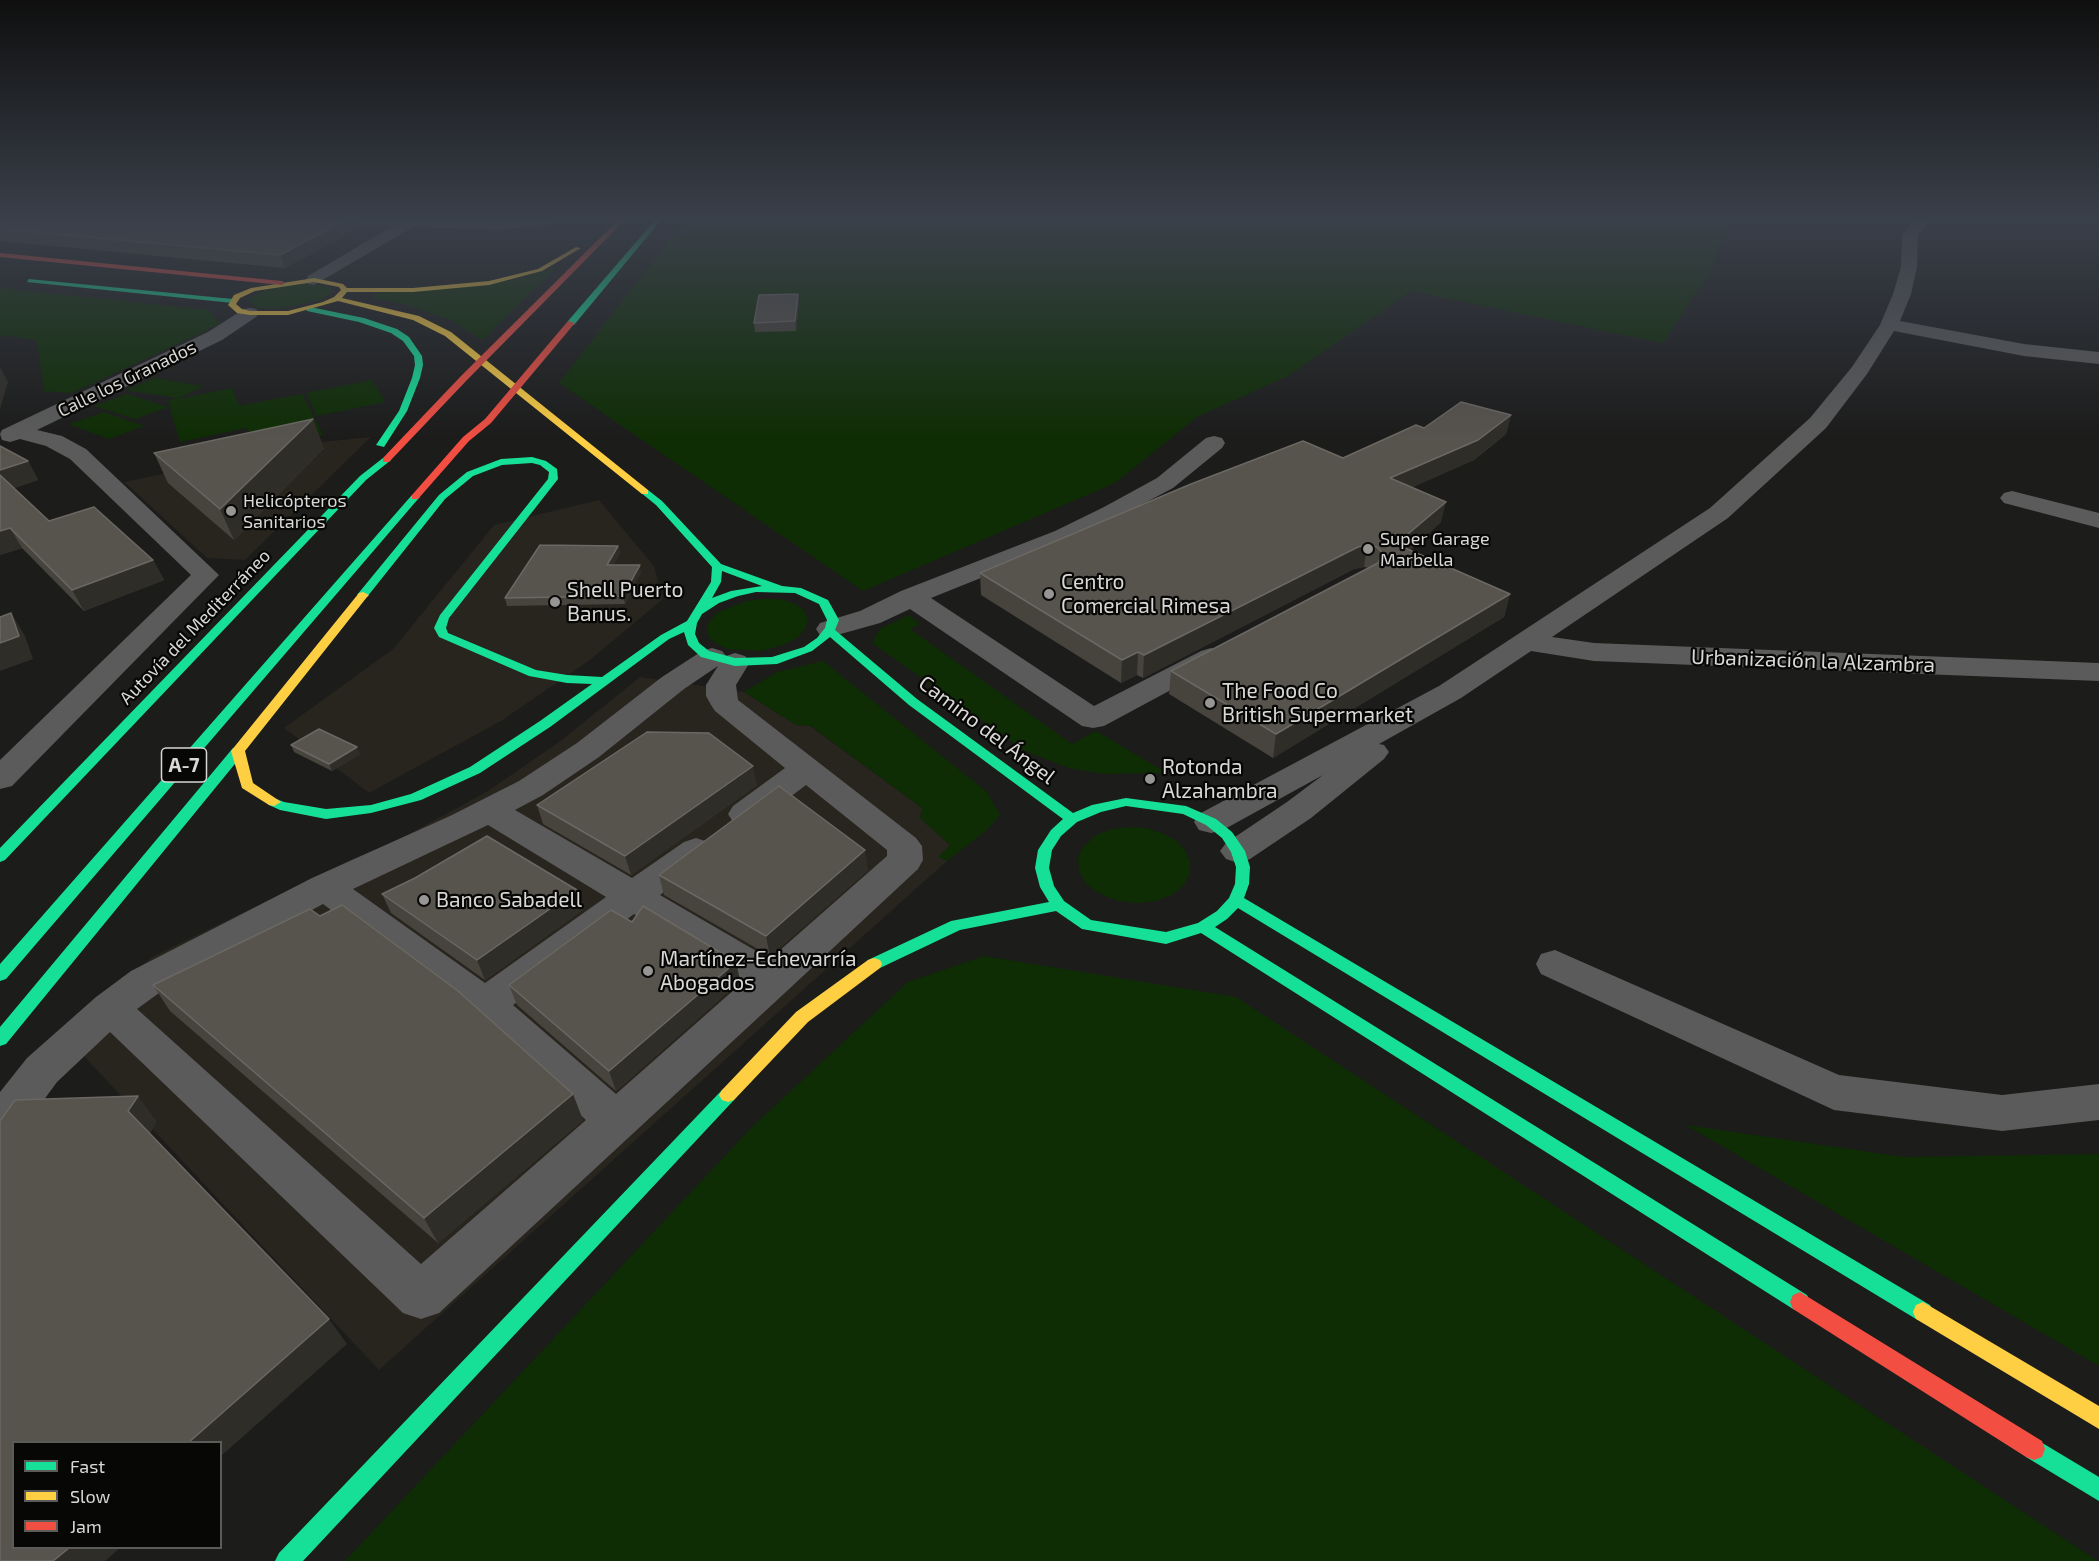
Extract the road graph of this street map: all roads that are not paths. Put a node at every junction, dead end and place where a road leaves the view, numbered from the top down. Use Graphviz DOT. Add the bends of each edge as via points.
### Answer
graph roads {
  1 [pos="151,293"];
  2 [pos="247,293"];
  3 [pos="362,293"];
  4 [pos="549,293"];
  5 [pos="596,293"];
  6 [pos="1902,293"];
  7 [pos="341,294"];
  8 [pos="233,301"];
  9 [pos="310,309"];
  10 [pos="250,313"];
  11 [pos="1889,325"];
  12 [pos="2099,358"];
  13 [pos="488,421"];
  14 [pos="10,435"];
  15 [pos="1214,443"];
  16 [pos="363,478"];
  17 [pos="442,498"];
  18 [pos="2012,498"];
  19 [pos="2099,521"];
  20 [pos="717,566"];
  21 [pos="778,588"];
  22 [pos="898,602"];
  23 [pos="700,611"];
  24 [pos="691,623"];
  25 [pos="831,638"];
  26 [pos="1239,642"];
  27 [pos="1528,642"];
  28 [pos="791,656"];
  29 [pos="723,659"];
  30 [pos="2099,672"];
  31 [pos="878,674"];
  32 [pos="602,681"];
  33 [pos="1450,692"];
  34 [pos="238,751"];
  35 [pos="806,769"];
  36 [pos="0,779"];
  37 [pos="489,810"];
  38 [pos="1072,819"];
  39 [pos="1211,822"];
  40 [pos="1238,851"];
  41 [pos="0,857"];
  42 [pos="325,886"];
  43 [pos="633,896"];
  44 [pos="1236,900"];
  45 [pos="1059,905"];
  46 [pos="1203,927"];
  47 [pos="1554,964"];
  48 [pos="0,975"];
  49 [pos="774,980"];
  50 [pos="485,1004"];
  51 [pos="110,1008"];
  52 [pos="0,1039"];
  53 [pos="2099,1102"];
  54 [pos="617,1121"];
  55 [pos="0,1125"];
  56 [pos="2099,1418"];
  57 [pos="2099,1490"];
  58 [pos="287,1561"];
  1 -- 8 [label="main road"];
  2 -- 8 [label="main road"];
  3 -- 7 [label="main road"];
  4 -- 16 [label="main road, Autovía del Mediterráneo" via="391,456"];
  5 -- 13 [label="main road, A-7"];
  6 -- 11 [label="street"];
  7 -- 9 [label="main road"];
  7 -- 20 [label="main road" via="416,318 448,334 659,503"];
  8 -- 10 [label="main road" via="234,308"];
  9 -- 10 [label="main road"];
  9 -- 16 [label="main road" via="394,332 406,339 418,356 416,378 403,411 372,455"];
  10 -- 14 [label="street, Calle los Granados" via="215,336"];
  11 -- 12 [label="street" via="2024,350"];
  11 -- 27 [label="street" via="1818,423 1719,513"];
  13 -- 17 [label="main road" via="485,438"];
  13 -- 48 [label="main road, A-7" via="466,439"];
  14 -- 36 [label="street" via="54,441 78,454 206,575"];
  15 -- 22 [label="street" via="1165,483 1113,512 1064,536"];
  16 -- 41 [label="main road, Autovía del Mediterráneo"];
  17 -- 32 [label="main road" via="470,474 501,462 532,460 554,471 553,479 444,617 440,628 443,635 463,645 533,673"];
  17 -- 34 [label="main road"];
  18 -- 19 [label="street"];
  20 -- 21 [label="main road"];
  20 -- 23 [label="main road" via="716,582"];
  21 -- 23 [label="main road" via="735,593"];
  21 -- 25 [label="main road" via="797,590 824,602 831,610"];
  22 -- 25 [label="street"];
  22 -- 26 [label="street" via="1093,718"];
  23 -- 24 [label="main road"];
  24 -- 29 [label="main road" via="689,634 694,645"];
  24 -- 32 [label="main road"];
  25 -- 28 [label="main road, Camino del Ángel" via="805,653"];
  25 -- 28 [label="main road"];
  25 -- 31 [label="main road, Camino del Ángel"];
  25 -- 31 [label="main road, Camino del Ángel" via="871,664"];
  27 -- 30 [label="street, Urbanización la Alzambra" via="1594,652"];
  27 -- 33 [label="street"];
  28 -- 29 [label="main road" via="773,661"];
  29 -- 35 [label="street" via="721,696 726,705"];
  29 -- 37 [label="street" via="674,683 588,750"];
  31 -- 38 [label="main road, Camino del Ángel"];
  32 -- 34 [label="main road" via="475,770 416,796 371,809 326,814 280,806 247,784"];
  33 -- 39 [label="street"];
  33 -- 40 [label="street" via="1299,810"];
  34 -- 52 [label="main road"];
  35 -- 43 [label="street"];
  35 -- 49 [label="street" via="904,846 905,860"];
  37 -- 42 [label="street"];
  37 -- 43 [label="street"];
  38 -- 39 [label="main road" via="1097,807 1126,802 1185,810"];
  38 -- 45 [label="main road" via="1045,850 1042,868 1047,887"];
  39 -- 40 [label="main road"];
  40 -- 44 [label="main road" via="1243,867"];
  42 -- 50 [label="street"];
  42 -- 51 [label="street" via="145,982"];
  43 -- 49 [label="street"];
  43 -- 50 [label="street"];
  44 -- 46 [label="main road"];
  44 -- 56 [label="main road"];
  45 -- 46 [label="main road" via="1087,925 1166,938"];
  45 -- 58 [label="main road" via="956,925 875,964 801,1017"];
  46 -- 57 [label="main road"];
  47 -- 53 [label="street" via="1834,1092 2002,1113"];
  49 -- 54 [label="street"];
  50 -- 54 [label="street"];
  51 -- 54 [label="street" via="421,1296"];
  51 -- 55 [label="street" via="42,1070"];
}
